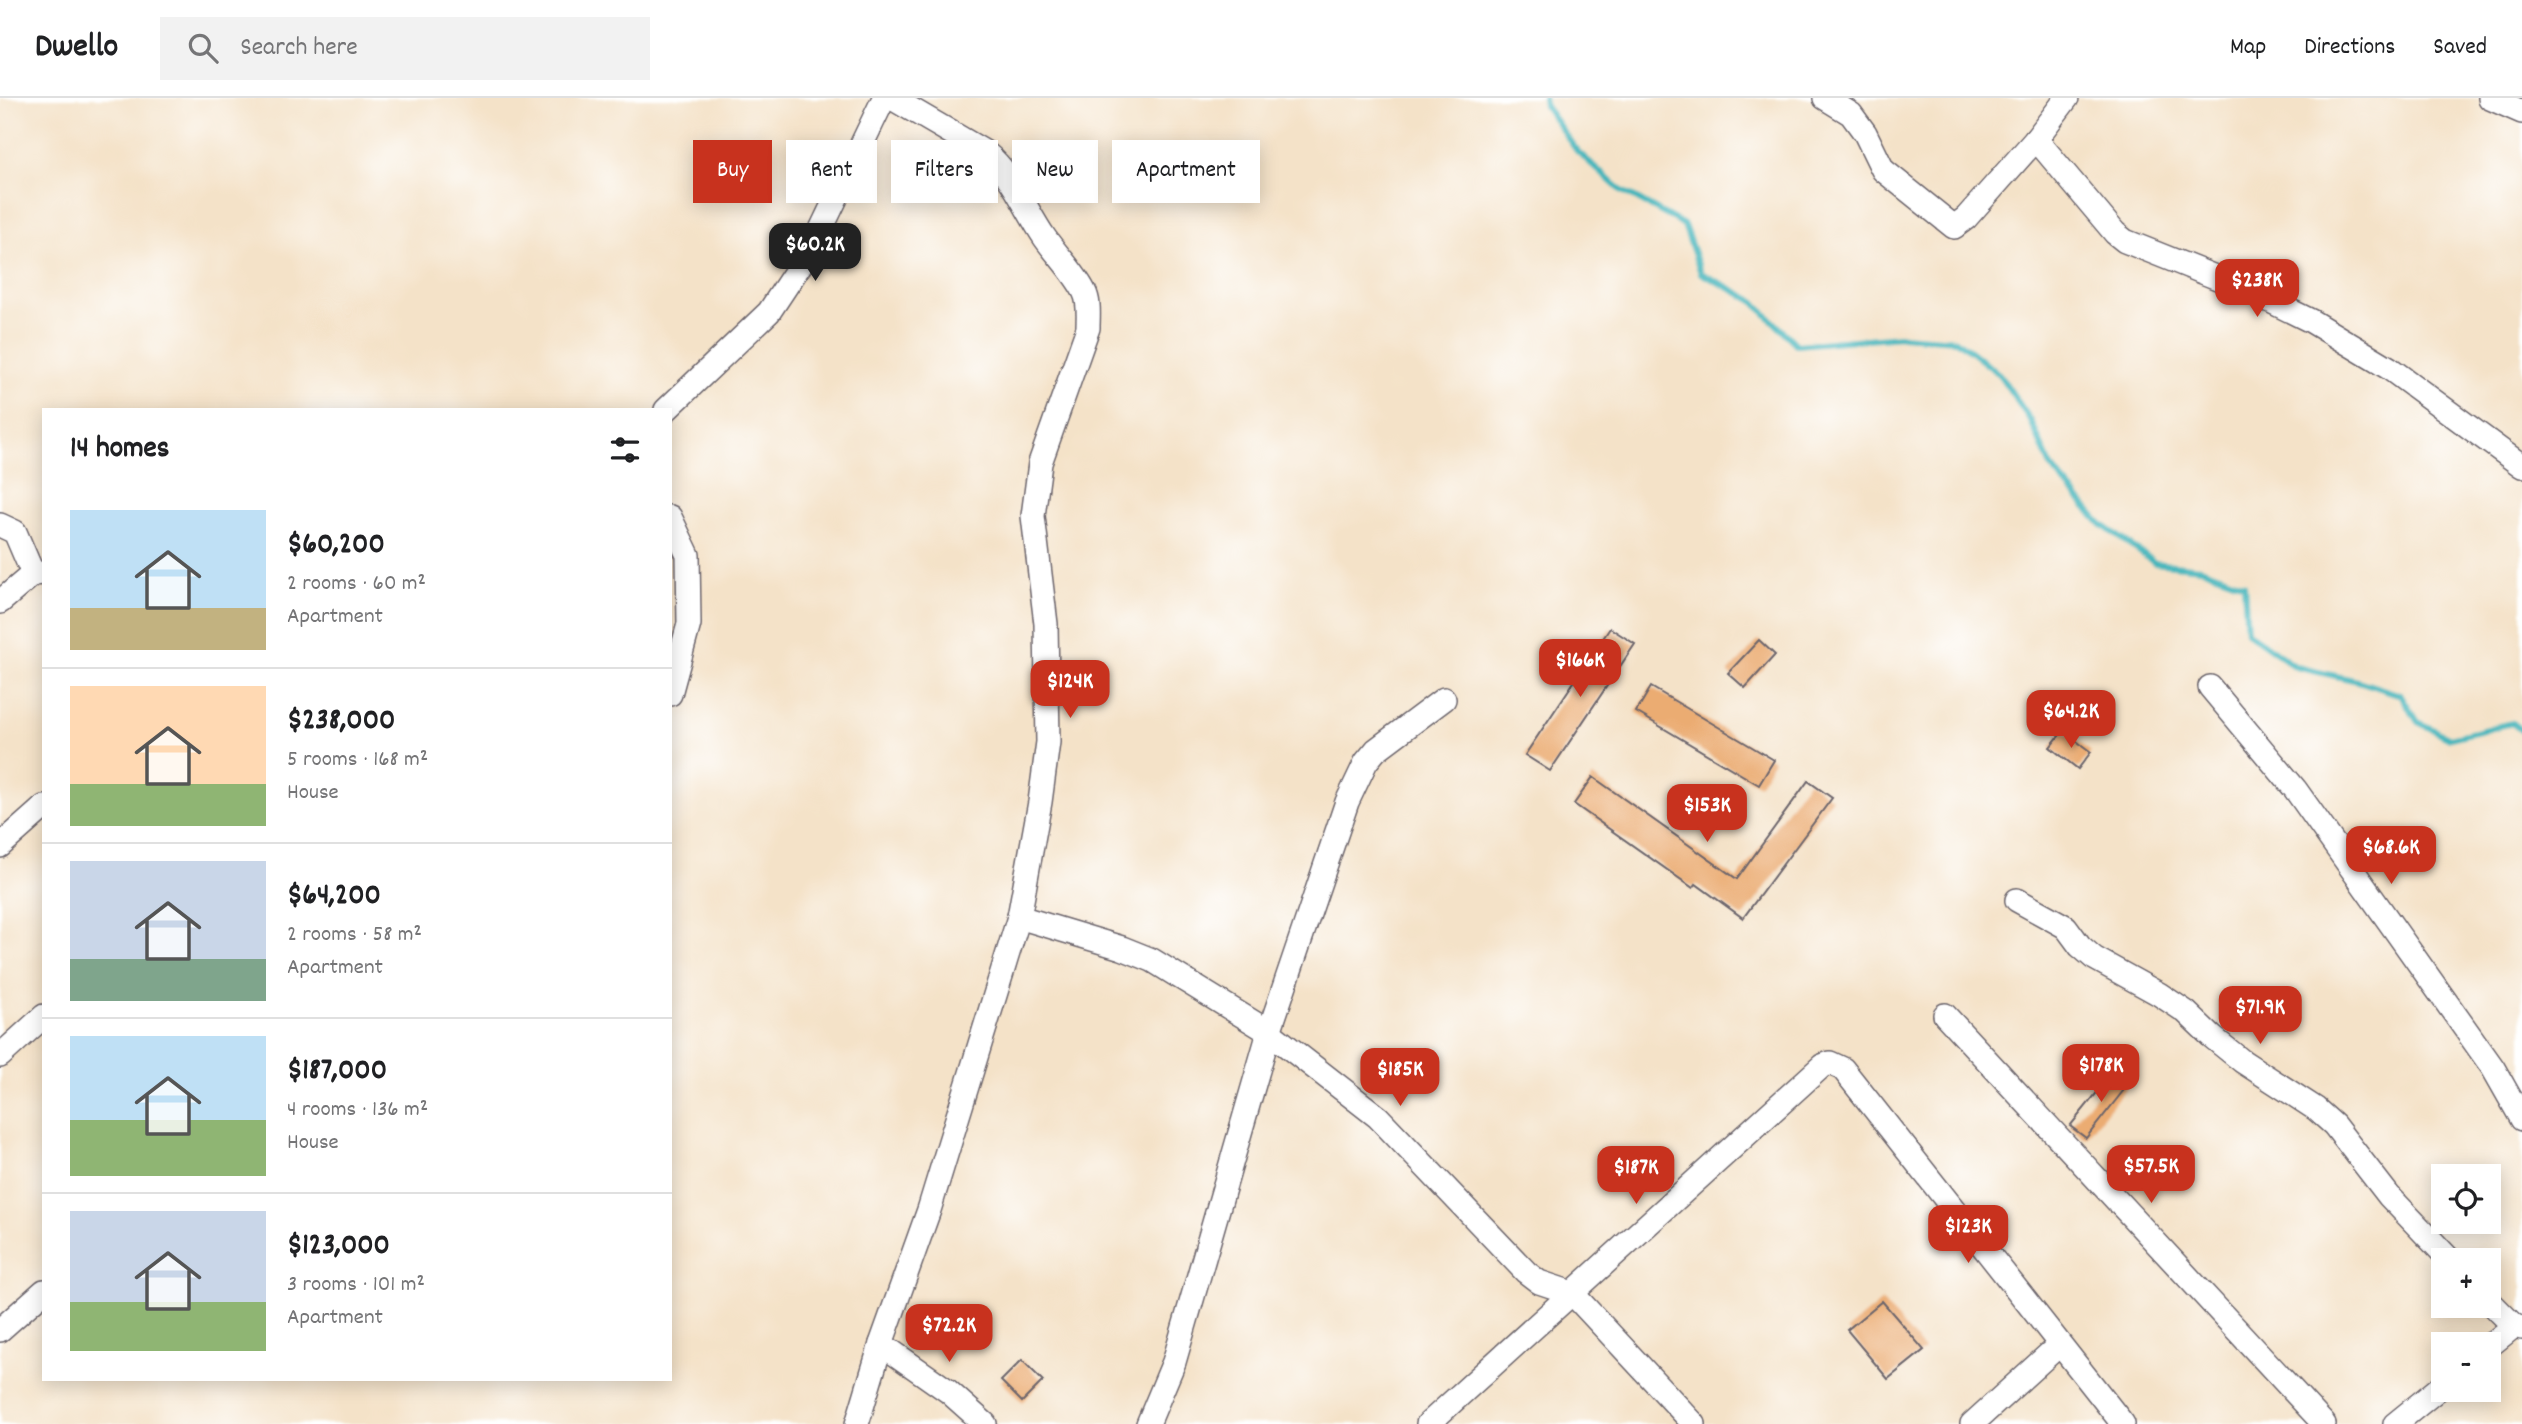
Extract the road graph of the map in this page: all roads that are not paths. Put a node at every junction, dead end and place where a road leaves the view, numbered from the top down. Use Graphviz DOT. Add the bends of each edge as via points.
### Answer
graph roads {
  1 [pos="884,98"];
  2 [pos="892,98"];
  3 [pos="1825,98"];
  4 [pos="2067,98"];
  5 [pos="2490,98"];
  6 [pos="2522,112"];
  7 [pos="2036,139"];
  8 [pos="668,408"];
  9 [pos="2522,466"];
  10 [pos="672,521"];
  11 [pos="0,525"];
  12 [pos="38,574"];
  13 [pos="0,602"];
  14 [pos="672,687"];
  15 [pos="2210,687"];
  16 [pos="1444,699"];
  17 [pos="42,809"];
  18 [pos="0,846"];
  19 [pos="2017,900"];
  20 [pos="1020,917"];
  21 [pos="1945,1016"];
  22 [pos="42,1018"];
  23 [pos="1269,1032"];
  24 [pos="0,1056"];
  25 [pos="2522,1119"];
  26 [pos="2439,1248"];
  27 [pos="42,1293"];
  28 [pos="1572,1293"];
  29 [pos="2501,1312"];
  30 [pos="2518,1327"];
  31 [pos="0,1330"];
  32 [pos="2501,1339"];
  33 [pos="881,1344"];
  34 [pos="2059,1345"];
  35 [pos="2431,1395"];
  36 [pos="857,1424"];
  37 [pos="985,1424"];
  38 [pos="1148,1424"];
  39 [pos="1427,1424"];
  40 [pos="1694,1424"];
  41 [pos="1972,1424"];
  42 [pos="2123,1424"];
  43 [pos="2324,1424"];
  44 [pos="2395,1424"];
  1 -- 8 [label="street" via="814,244 769,312"];
  2 -- 20 [label="street" via="996,161 1084,291 1088,308 1088,328 1040,463 1033,516 1046,624 1048,742"];
  3 -- 7 [label="street" via="1852,114 1883,170 1954,227"];
  4 -- 7 [label="street"];
  5 -- 6 [label="street"];
  7 -- 9 [label="street" via="2125,241 2311,321 2389,368"];
  10 -- 14 [label="street" via="688,555 689,624"];
  11 -- 12 [label="street" via="15,532"];
  12 -- 13 [label="street"];
  15 -- 25 [label="street" via="2295,789 2493,1068"];
  16 -- 23 [label="street" via="1376,750 1355,782"];
  17 -- 18 [label="street"];
  19 -- 26 [label="street" via="2066,927 2094,958 2177,1006 2242,1061 2316,1109"];
  20 -- 23 [label="street" via="1152,960"];
  20 -- 33 [label="street" via="929,1210"];
  21 -- 43 [label="street"];
  22 -- 24 [label="street"];
  23 -- 28 [label="street" via="1378,1117 1526,1272 1539,1282"];
  23 -- 38 [label="street" via="1174,1362"];
  27 -- 31 [label="street"];
  28 -- 34 [label="street" via="1830,1063 1843,1069"];
  28 -- 39 [label="street"];
  28 -- 40 [label="street"];
  29 -- 30 [label="street"];
  30 -- 32 [label="street"];
  33 -- 36 [label="street"];
  33 -- 37 [label="street" via="948,1391"];
  34 -- 41 [label="street"];
  34 -- 42 [label="street"];
  35 -- 44 [label="street"];
}
